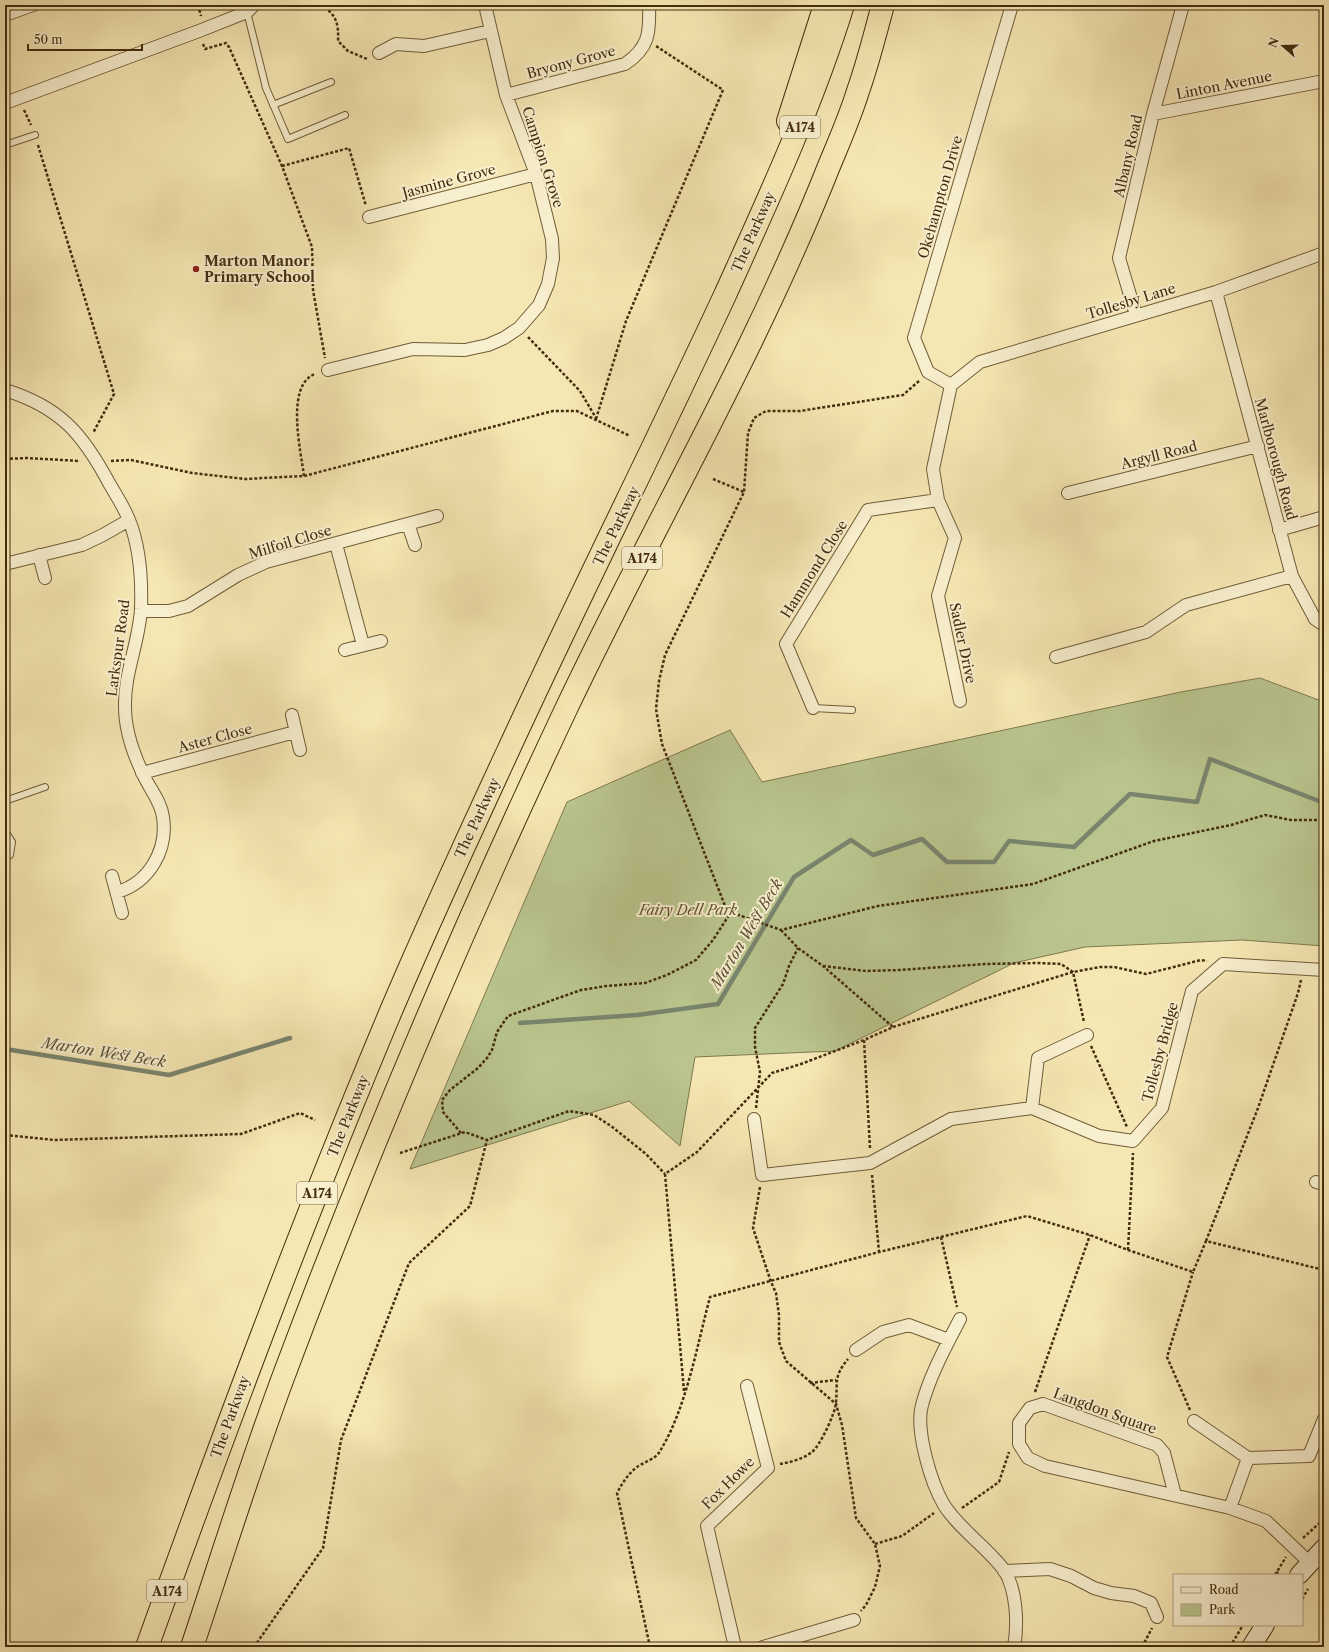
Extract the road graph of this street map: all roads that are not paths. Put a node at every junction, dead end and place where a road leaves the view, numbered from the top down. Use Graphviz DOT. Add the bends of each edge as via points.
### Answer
graph roads {
  1 [pos="33,5"];
  2 [pos="485,5"];
  3 [pos="649,5"];
  4 [pos="825,5"];
  5 [pos="843,5"];
  6 [pos="883,5"];
  7 [pos="891,5"];
  8 [pos="1012,5"];
  9 [pos="1183,5"];
  10 [pos="250,8"];
  11 [pos="5,15"];
  12 [pos="490,31"];
  13 [pos="379,53"];
  14 [pos="867,63"];
  15 [pos="1324,81"];
  16 [pos="331,82"];
  17 [pos="506,95"];
  18 [pos="5,103"];
  19 [pos="273,105"];
  20 [pos="1153,114"];
  21 [pos="345,115"];
  22 [pos="35,135"];
  23 [pos="5,145"];
  24 [pos="536,174"];
  25 [pos="369,217"];
  26 [pos="748,246"];
  27 [pos="1324,253"];
  28 [pos="1216,292"];
  29 [pos="1136,315"];
  30 [pos="328,370"];
  31 [pos="951,385"];
  32 [pos="5,390"];
  33 [pos="1258,446"];
  34 [pos="1068,493"];
  35 [pos="938,500"];
  36 [pos="437,516"];
  37 [pos="1324,517"];
  38 [pos="130,520"];
  39 [pos="408,524"];
  40 [pos="1279,530"];
  41 [pos="336,544"];
  42 [pos="415,545"];
  43 [pos="39,555"];
  44 [pos="5,564"];
  45 [pos="1292,576"];
  46 [pos="45,578"];
  47 [pos="141,611"];
  48 [pos="1324,624"];
  49 [pos="381,641"];
  50 [pos="363,645"];
  51 [pos="345,650"];
  52 [pos="1056,657"];
  53 [pos="960,701"];
  54 [pos="813,708"];
  55 [pos="852,710"];
  56 [pos="292,715"];
  57 [pos="295,732"];
  58 [pos="300,750"];
  59 [pos="142,773"];
  60 [pos="45,788"];
  61 [pos="5,801"];
  62 [pos="5,831"];
  63 [pos="10,855"];
  64 [pos="112,876"];
  65 [pos="117,892"];
  66 [pos="122,913"];
  67 [pos="1324,970"];
  68 [pos="1087,1035"];
  69 [pos="1032,1108"];
  70 [pos="754,1119"];
  71 [pos="960,1319"];
  72 [pos="949,1340"];
  73 [pos="856,1350"];
  74 [pos="747,1386"];
  75 [pos="1324,1419"];
  76 [pos="1194,1421"];
  77 [pos="1248,1458"];
  78 [pos="1175,1495"];
  79 [pos="1230,1508"];
  80 [pos="1324,1548"];
  81 [pos="1304,1569"];
  82 [pos="1004,1571"];
  83 [pos="1157,1617"];
  84 [pos="854,1620"];
  85 [pos="1264,1626"];
  86 [pos="147,1647"];
  87 [pos="192,1647"];
  88 [pos="735,1647"];
  89 [pos="763,1647"];
  90 [pos="1014,1647"];
  91 [pos="1251,1647"];
  1 -- 11 [label="street"];
  2 -- 12 [label="street, Campion Grove"];
  3 -- 17 [label="street, Bryony Grove" via="650,26 646,40 638,55 625,64"];
  4 -- 26 [label="highway"];
  5 -- 26 [label="highway, The Parkway / A174" via="805,115"];
  6 -- 14 [label="highway, A174"];
  7 -- 14 [label="highway, A174"];
  8 -- 31 [label="street, Okehampton Drive" via="914,338 928,372"];
  9 -- 20 [label="street, Albany Road"];
  10 -- 18 [label="street" via="199,31"];
  10 -- 19 [label="lane" via="266,88"];
  12 -- 13 [label="street" via="424,46 396,44"];
  12 -- 17 [label="street, Campion Grove"];
  14 -- 87 [label="highway, A174" via="858,94 781,280 569,704 412,1050 345,1213 285,1372"];
  15 -- 20 [label="street, Linton Avenue"];
  16 -- 19 [label="lane"];
  17 -- 24 [label="street, Campion Grove"];
  19 -- 21 [label="lane" via="288,139"];
  20 -- 29 [label="street, Albany Road" via="1119,258"];
  22 -- 23 [label="lane"];
  24 -- 25 [label="street, Jasmine Grove"];
  24 -- 30 [label="street, Campion Grove" via="552,239 553,258 548,284 539,305 519,328 488,345 465,350 413,349"];
  26 -- 86 [label="highway, The Parkway / A174" via="531,702 392,1008 236,1398"];
  27 -- 28 [label="street, Tollesby Lane"];
  28 -- 29 [label="street, Tollesby Lane"];
  28 -- 33 [label="street, Marlborough Road"];
  29 -- 31 [label="street, Tollesby Lane" via="980,362"];
  31 -- 35 [label="street, Sadler Drive" via="933,470"];
  32 -- 38 [label="street, Larkspur Road" via="35,402 72,427 87,444"];
  33 -- 34 [label="street, Argyll Road"];
  33 -- 40 [label="street, Marlborough Road"];
  35 -- 53 [label="street, Sadler Drive" via="955,538 938,596"];
  35 -- 54 [label="street, Hammond Close" via="868,510 786,644"];
  36 -- 39 [label="street, Milfoil Close"];
  37 -- 40 [label="street"];
  38 -- 43 [label="street" via="82,545"];
  38 -- 47 [label="street, Larkspur Road" via="141,575"];
  39 -- 41 [label="street, Milfoil Close"];
  39 -- 42 [label="street"];
  40 -- 45 [label="street, Marlborough Road"];
  41 -- 47 [label="street, Milfoil Close" via="266,562 238,575 188,606 169,611"];
  41 -- 50 [label="street"];
  43 -- 44 [label="street"];
  43 -- 46 [label="street"];
  45 -- 48 [label="street, Marlborough Road" via="1315,619"];
  45 -- 52 [label="street" via="1186,605 1146,632"];
  47 -- 59 [label="street, Larkspur Road" via="136,646 126,676 124,708 129,740"];
  49 -- 50 [label="street"];
  50 -- 51 [label="street"];
  54 -- 55 [label="lane"];
  56 -- 57 [label="street"];
  57 -- 58 [label="street"];
  57 -- 59 [label="street, Aster Close"];
  59 -- 65 [label="street, Larkspur Road" via="163,817 161,847 149,872 128,889"];
  60 -- 61 [label="lane"];
  62 -- 63 [label="lane" via="12,842"];
  64 -- 65 [label="street"];
  65 -- 66 [label="street"];
  67 -- 69 [label="street, Tollesby Bridge" via="1223,964 1192,991 1162,1108 1133,1142 1099,1136"];
  68 -- 69 [label="street" via="1038,1058"];
  69 -- 70 [label="street" via="951,1119 870,1163 762,1175"];
  71 -- 72 [label="street"];
  72 -- 73 [label="street" via="909,1326 883,1332"];
  72 -- 82 [label="street" via="922,1406 920,1423 925,1458 944,1504"];
  74 -- 88 [label="street, Fox Howe" via="768,1468 707,1526"];
  75 -- 77 [label="street" via="1309,1456"];
  76 -- 77 [label="street"];
  77 -- 79 [label="street"];
  78 -- 78 [label="street, Langdon Square" via="1164,1453 1157,1445 1043,1404 1030,1408 1019,1423 1019,1444 1028,1458 1045,1466"];
  78 -- 79 [label="street"];
  79 -- 81 [label="street" via="1266,1521"];
  80 -- 81 [label="street"];
  82 -- 83 [label="street" via="1050,1568 1094,1588 1134,1596 1151,1603"];
  82 -- 90 [label="street" via="1015,1599"];
  84 -- 89 [label="street"];
  85 -- 91 [label="street"];
}
